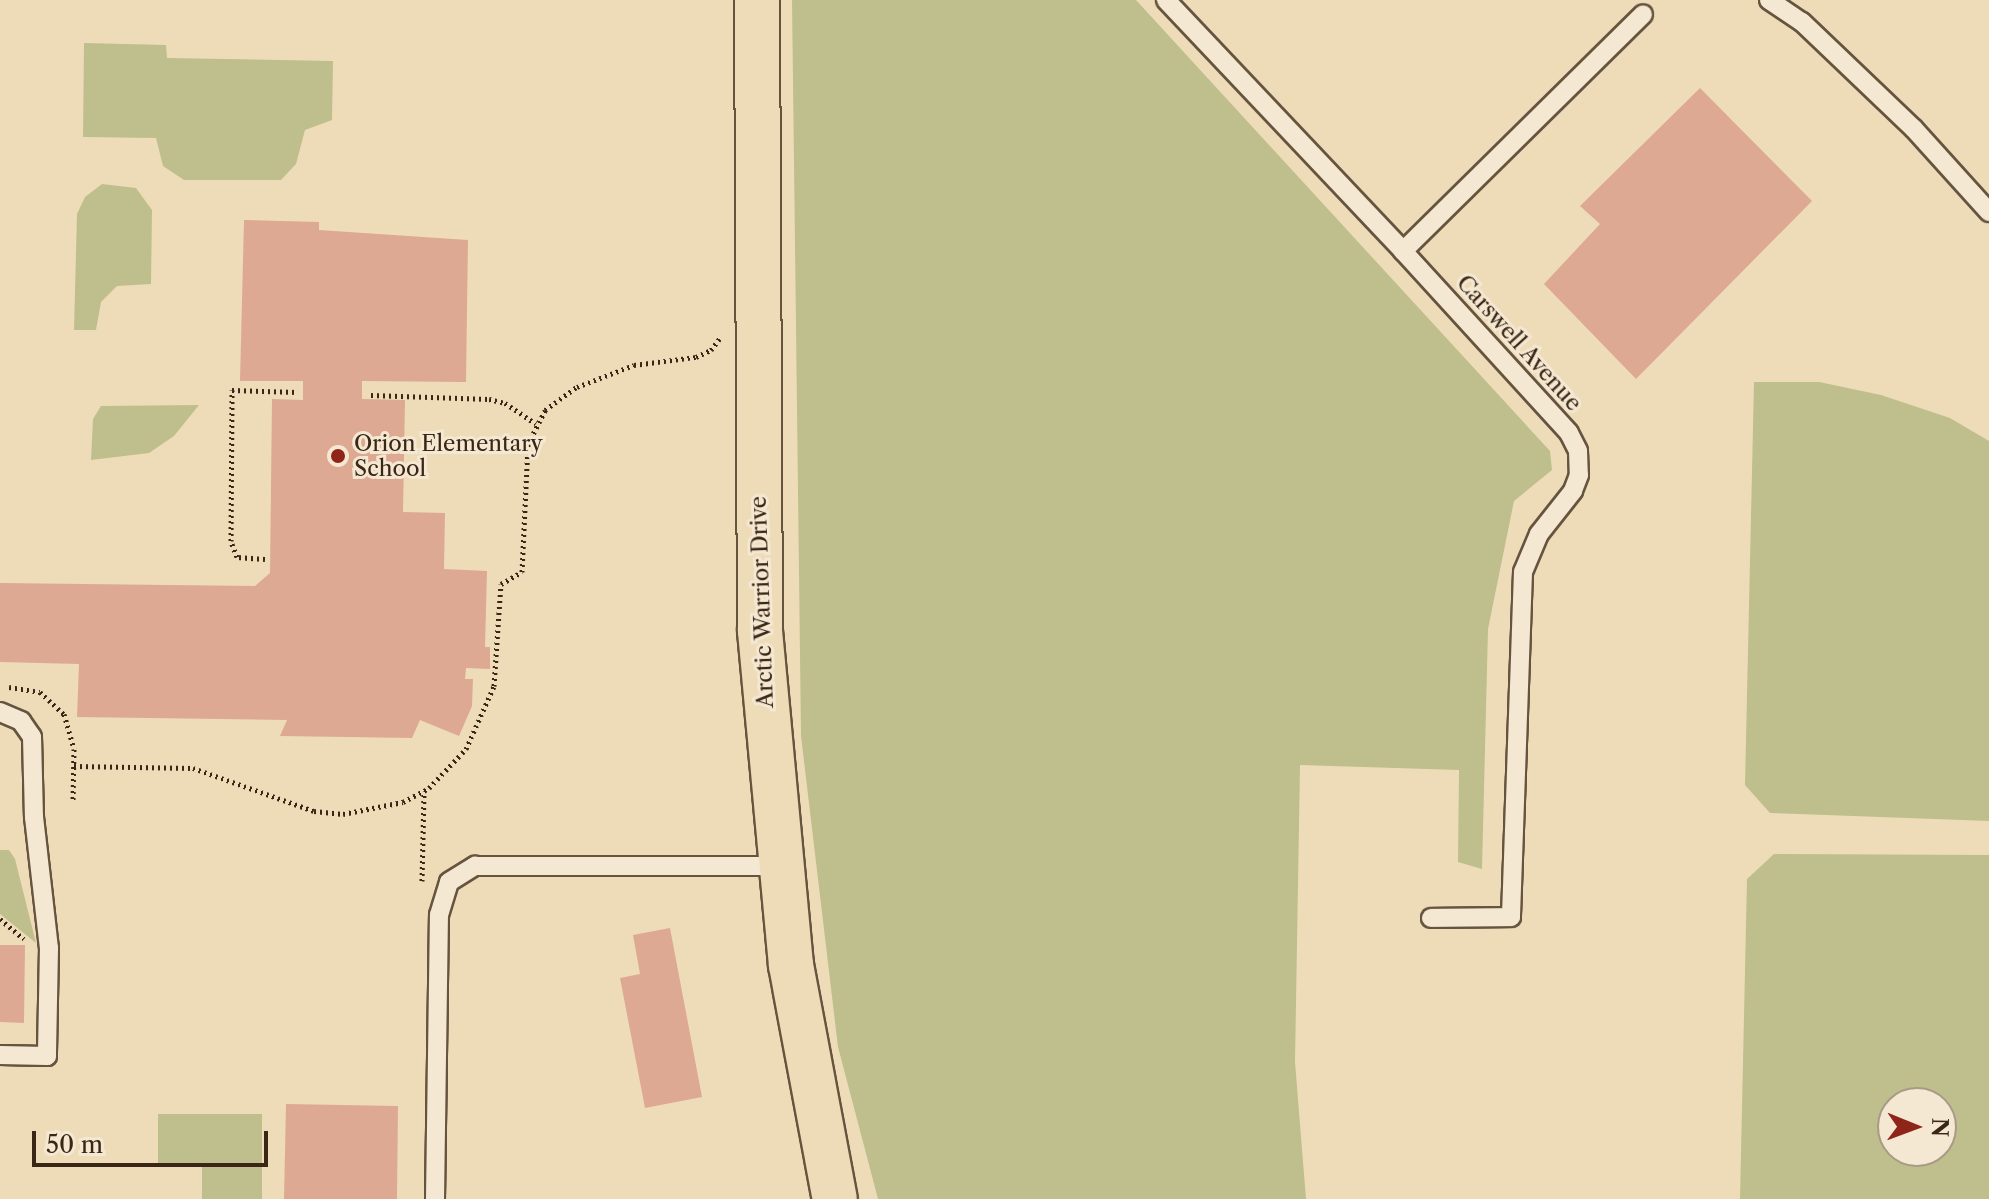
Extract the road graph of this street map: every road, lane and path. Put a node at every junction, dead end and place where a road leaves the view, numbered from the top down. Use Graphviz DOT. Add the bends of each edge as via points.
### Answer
graph roads {
  1 [pos="757,0"];
  2 [pos="1166,0"];
  3 [pos="1769,0"];
  4 [pos="1643,14"];
  5 [pos="1989,212"];
  6 [pos="1403,251"];
  7 [pos="722,328"];
  8 [pos="298,392"];
  9 [pos="371,395"];
  10 [pos="536,424"];
  11 [pos="265,559"];
  12 [pos="0,712"];
  13 [pos="74,766"];
  14 [pos="779,866"];
  15 [pos="1431,918"];
  16 [pos="0,1055"];
  17 [pos="435,1199"];
  18 [pos="835,1199"];
  1 -- 14 [label="main road, Arctic Warrior Drive" via="758,562"];
  2 -- 6 [label="lane, Carswell Avenue"];
  3 -- 5 [label="lane" via="1813,32"];
  4 -- 6 [label="lane"];
  6 -- 15 [label="lane, Carswell Avenue" via="1569,433 1579,475 1539,534 1523,572 1511,917"];
  7 -- 10 [label="path" via="711,350 680,361 634,365 577,387 558,398"];
  8 -- 11 [label="path" via="232,390 231,541 237,557"];
  9 -- 10 [label="path" via="489,399"];
  10 -- 13 [label="path" via="526,464 522,572 501,584 494,686 466,749 429,788 403,802 343,814 302,808 193,768"];
  12 -- 16 [label="lane" via="21,721 32,737 34,817 49,948 47,1056"];
  14 -- 17 [label="lane" via="475,866 449,882 439,915"];
  14 -- 18 [label="main road, Arctic Warrior Drive" via="807,1066"];
}
